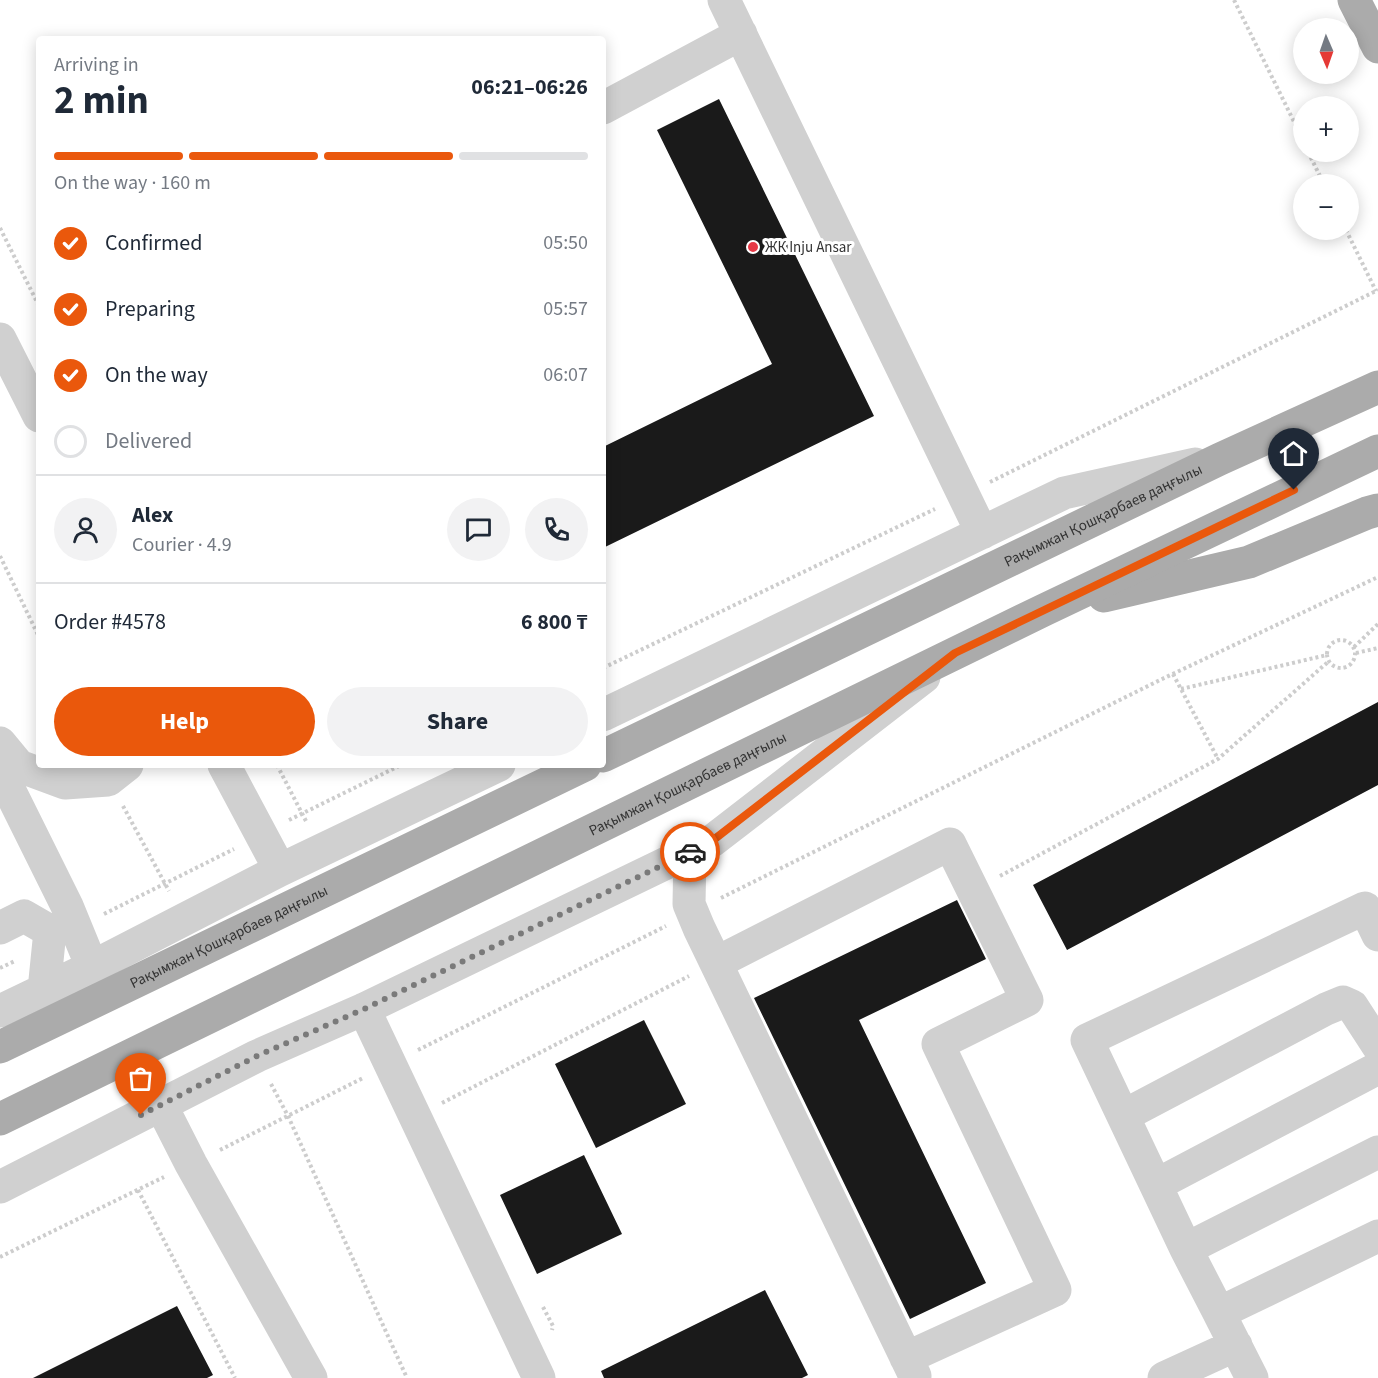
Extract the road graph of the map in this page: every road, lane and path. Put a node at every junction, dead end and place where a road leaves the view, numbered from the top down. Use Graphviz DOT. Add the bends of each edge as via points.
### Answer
graph roads {
  1 [pos="724,0"];
  2 [pos="1234,0"];
  3 [pos="1354,0"];
  4 [pos="741,34"];
  5 [pos="1378,47"];
  6 [pos="606,106"];
  7 [pos="1293,120"];
  8 [pos="0,228"];
  9 [pos="1351,240"];
  10 [pos="1376,291"];
  11 [pos="36,300"];
  12 [pos="0,339"];
  13 [pos="1378,387"];
  14 [pos="36,410"];
  15 [pos="1378,451"];
  16 [pos="1220,459"];
  17 [pos="1378,510"];
  18 [pos="982,533"];
  19 [pos="0,556"];
  20 [pos="1378,577"];
  21 [pos="1044,610"];
  22 [pos="1378,624"];
  23 [pos="36,631"];
  24 [pos="1354,647"];
  25 [pos="1378,648"];
  26 [pos="955,653"];
  27 [pos="1356,653"];
  28 [pos="1327,655"];
  29 [pos="1329,661"];
  30 [pos="1173,674"];
  31 [pos="1181,689"];
  32 [pos="606,714"];
  33 [pos="0,743"];
  34 [pos="606,755"];
  35 [pos="1218,759"];
  36 [pos="226,768"];
  37 [pos="279,768"];
  38 [pos="395,768"];
  39 [pos="493,768"];
  40 [pos="579,768"];
  41 [pos="0,771"];
  42 [pos="118,772"];
  43 [pos="302,813"];
  44 [pos="261,834"];
  45 [pos="321,850"];
  46 [pos="690,852"];
  47 [pos="280,870"];
  48 [pos="165,884"];
  49 [pos="973,890"];
  50 [pos="693,912"];
  51 [pos="0,928"];
  52 [pos="1378,935"];
  53 [pos="62,936"];
  54 [pos="716,963"];
  55 [pos="92,967"];
  56 [pos="0,968"];
  57 [pos="44,990"];
  58 [pos="364,1009"];
  59 [pos="0,1011"];
  60 [pos="1378,1046"];
  61 [pos="0,1047"];
  62 [pos="257,1056"];
  63 [pos="390,1064"];
  64 [pos="1378,1068"];
  65 [pos="161,1105"];
  66 [pos="439,1105"];
  67 [pos="288,1116"];
  68 [pos="1123,1116"];
  69 [pos="0,1119"];
  70 [pos="1378,1152"];
  71 [pos="191,1164"];
  72 [pos="1156,1185"];
  73 [pos="0,1187"];
  74 [pos="138,1190"];
  75 [pos="1378,1236"];
  76 [pos="1186,1249"];
  77 [pos="0,1257"];
  78 [pos="1219,1313"];
  79 [pos="1236,1345"];
  80 [pos="911,1368"];
  81 [pos="235,1378"];
  82 [pos="311,1378"];
  83 [pos="407,1378"];
  84 [pos="539,1378"];
  85 [pos="1164,1378"];
  86 [pos="1252,1378"];
  1 -- 4 [label="street"];
  2 -- 7 [label="path"];
  3 -- 5 [label="main road"];
  4 -- 6 [label="street"];
  4 -- 18 [label="street"];
  8 -- 11 [label="path"];
  9 -- 10 [label="path"];
  12 -- 14 [label="street"];
  13 -- 16 [label="main road, Рақымжан Қошқарбаев даңғылы"];
  15 -- 21 [label="main road, Рақымжан Қошқарбаев даңғылы"];
  16 -- 18 [label="street" via="1064,493"];
  16 -- 34 [label="main road, Рақымжан Қошқарбаев даңғылы"];
  17 -- 21 [label="main road" via="1249,562"];
  18 -- 32 [label="street"];
  19 -- 23 [label="path"];
  20 -- 30 [label="path"];
  21 -- 26 [label="main road, Рақымжан Қошқарбаев даңғылы"];
  22 -- 24 [label="path"];
  24 -- 27 [label="path"];
  24 -- 28 [label="path" via="1350,642 1337,640"];
  25 -- 27 [label="path"];
  26 -- 46 [label="street" via="712,841"];
  26 -- 69 [label="main road, Рақымжан Қошқарбаев даңғылы"];
  27 -- 29 [label="path" via="1346,668 1333,666"];
  28 -- 29 [label="path"];
  28 -- 31 [label="path"];
  29 -- 35 [label="path"];
  30 -- 31 [label="path"];
  30 -- 50 [label="path"];
  31 -- 35 [label="path"];
  33 -- 42 [label="street" via="19,766 65,783"];
  35 -- 49 [label="path"];
  36 -- 44 [label="street"];
  37 -- 43 [label="path"];
  38 -- 43 [label="path"];
  39 -- 45 [label="street"];
  40 -- 61 [label="main road, Рақымжан Қошқарбаев даңғылы"];
  41 -- 53 [label="street" via="67,906"];
  42 -- 48 [label="path"];
  43 -- 44 [label="path"];
  43 -- 45 [label="path"];
  44 -- 47 [label="street"];
  44 -- 48 [label="path"];
  45 -- 47 [label="street"];
  46 -- 50 [label="street" via="689,904"];
  46 -- 58 [label="street"];
  47 -- 55 [label="street"];
  48 -- 53 [label="path"];
  49 -- 54 [label="street" via="950,844"];
  49 -- 80 [label="street" via="1027,1000 938,1044 1055,1290"];
  50 -- 54 [label="street"];
  50 -- 63 [label="path"];
  51 -- 53 [label="street" via="24,916"];
  52 -- 68 [label="street" via="1365,908 1087,1040"];
  53 -- 55 [label="street"];
  53 -- 56 [label="path"];
  53 -- 57 [label="street"];
  54 -- 66 [label="path"];
  54 -- 80 [label="street"];
  55 -- 57 [label="street"];
  57 -- 59 [label="street"];
  58 -- 62 [label="street"];
  58 -- 63 [label="street"];
  60 -- 68 [label="street" via="1352,1006 1343,1002"];
  62 -- 65 [label="street"];
  62 -- 67 [label="path"];
  63 -- 67 [label="path"];
  63 -- 84 [label="street"];
  64 -- 72 [label="street"];
  65 -- 71 [label="street"];
  65 -- 73 [label="street"];
  67 -- 71 [label="path"];
  67 -- 83 [label="path"];
  68 -- 72 [label="street"];
  70 -- 76 [label="street"];
  71 -- 74 [label="path"];
  71 -- 82 [label="street"];
  72 -- 76 [label="street"];
  74 -- 77 [label="path"];
  74 -- 81 [label="path"];
  75 -- 78 [label="street"];
  76 -- 78 [label="street"];
  78 -- 79 [label="street"];
  79 -- 85 [label="street"];
  79 -- 86 [label="street"];
}
